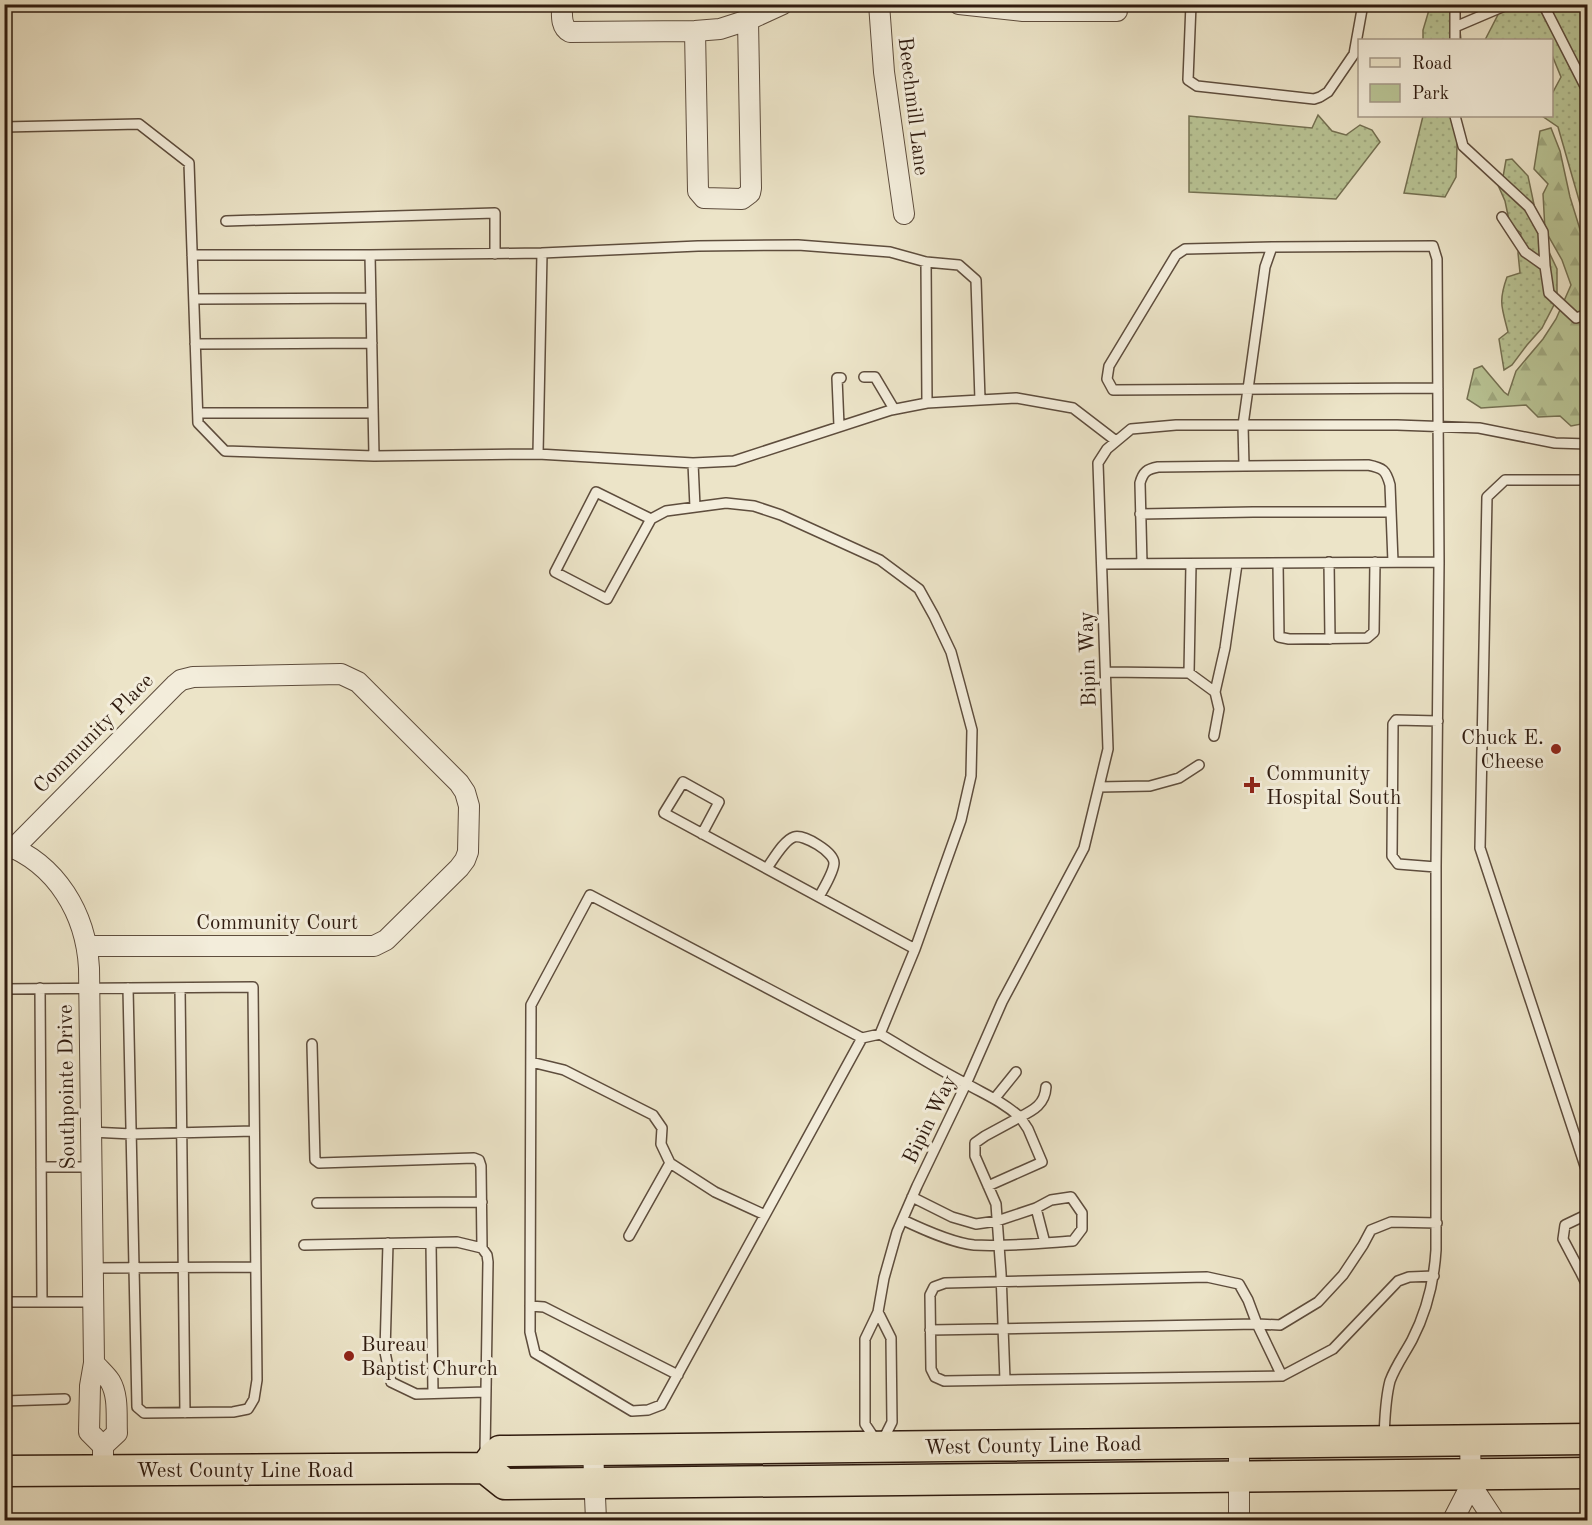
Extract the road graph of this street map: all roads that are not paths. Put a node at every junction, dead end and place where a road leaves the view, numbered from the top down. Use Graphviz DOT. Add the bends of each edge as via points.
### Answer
graph roads {
  1 [pos="562,4"];
  2 [pos="783,4"];
  3 [pos="879,4"];
  4 [pos="958,4"];
  5 [pos="1191,4"];
  6 [pos="1363,4"];
  7 [pos="1455,4"];
  8 [pos="1509,4"];
  9 [pos="1543,4"];
  10 [pos="1117,11"];
  11 [pos="748,20"];
  12 [pos="1455,27"];
  13 [pos="695,31"];
  14 [pos="1455,39"];
  15 [pos="1587,92"];
  16 [pos="1455,117"];
  17 [pos="4,127"];
  18 [pos="904,214"];
  19 [pos="1502,217"];
  20 [pos="226,221"];
  21 [pos="1272,247"];
  22 [pos="542,253"];
  23 [pos="495,254"];
  24 [pos="192,255"];
  25 [pos="370,255"];
  26 [pos="926,262"];
  27 [pos="1545,266"];
  28 [pos="371,298"];
  29 [pos="194,299"];
  30 [pos="1587,314"];
  31 [pos="372,343"];
  32 [pos="195,344"];
  33 [pos="864,377"];
  34 [pos="841,378"];
  35 [pos="1438,388"];
  36 [pos="1248,389"];
  37 [pos="980,400"];
  38 [pos="927,403"];
  39 [pos="894,409"];
  40 [pos="198,413"];
  41 [pos="374,413"];
  42 [pos="1243,425"];
  43 [pos="839,426"];
  44 [pos="1439,426"];
  45 [pos="1116,441"];
  46 [pos="1587,444"];
  47 [pos="538,454"];
  48 [pos="374,456"];
  49 [pos="693,463"];
  50 [pos="1244,466"];
  51 [pos="1587,480"];
  52 [pos="695,507"];
  53 [pos="1391,512"];
  54 [pos="1140,514"];
  55 [pos="651,519"];
  56 [pos="1329,562"];
  57 [pos="1375,562"];
  58 [pos="1393,562"];
  59 [pos="1439,562"];
  60 [pos="1278,563"];
  61 [pos="1102,564"];
  62 [pos="1142,564"];
  63 [pos="1191,564"];
  64 [pos="1237,564"];
  65 [pos="1330,639"];
  66 [pos="1106,672"];
  67 [pos="1189,673"];
  68 [pos="1215,692"];
  69 [pos="1438,721"];
  70 [pos="1214,736"];
  71 [pos="1199,765"];
  72 [pos="1099,788"];
  73 [pos="702,834"];
  74 [pos="9,849"];
  75 [pos="466,857"];
  76 [pos="1436,867"];
  77 [pos="766,868"];
  78 [pos="819,897"];
  79 [pos="87,946"];
  80 [pos="915,949"];
  81 [pos="89,987"];
  82 [pos="128,987"];
  83 [pos="40,988"];
  84 [pos="180,988"];
  85 [pos="4,989"];
  86 [pos="880,1034"];
  87 [pos="862,1038"];
  88 [pos="312,1044"];
  89 [pos="531,1062"];
  90 [pos="1016,1072"];
  91 [pos="966,1084"];
  92 [pos="1046,1087"];
  93 [pos="996,1098"];
  94 [pos="1020,1117"];
  95 [pos="254,1131"];
  96 [pos="91,1132"];
  97 [pos="182,1133"];
  98 [pos="132,1134"];
  99 [pos="670,1163"];
  100 [pos="41,1167"];
  101 [pos="91,1167"];
  102 [pos="1587,1175"];
  103 [pos="988,1186"];
  104 [pos="912,1197"];
  105 [pos="482,1202"];
  106 [pos="316,1203"];
  107 [pos="1036,1208"];
  108 [pos="1587,1214"];
  109 [pos="765,1215"];
  110 [pos="903,1220"];
  111 [pos="997,1221"];
  112 [pos="1437,1223"];
  113 [pos="629,1236"];
  114 [pos="431,1243"];
  115 [pos="1045,1243"];
  116 [pos="388,1244"];
  117 [pos="999,1244"];
  118 [pos="304,1245"];
  119 [pos="482,1248"];
  120 [pos="134,1267"];
  121 [pos="182,1267"];
  122 [pos="255,1267"];
  123 [pos="92,1268"];
  124 [pos="1584,1272"];
  125 [pos="1434,1276"];
  126 [pos="1002,1282"];
  127 [pos="1587,1287"];
  128 [pos="4,1302"];
  129 [pos="42,1302"];
  130 [pos="93,1302"];
  131 [pos="530,1306"];
  132 [pos="878,1312"];
  133 [pos="1257,1324"];
  134 [pos="1003,1329"];
  135 [pos="930,1330"];
  136 [pos="94,1364"];
  137 [pos="678,1375"];
  138 [pos="1282,1376"];
  139 [pos="1005,1380"];
  140 [pos="486,1392"];
  141 [pos="433,1393"];
  142 [pos="64,1399"];
  143 [pos="4,1401"];
  144 [pos="185,1413"];
  145 [pos="1587,1440"];
  146 [pos="1470,1441"];
  147 [pos="1384,1442"];
  148 [pos="1239,1444"];
  149 [pos="879,1447"];
  150 [pos="593,1450"];
  151 [pos="103,1458"];
  152 [pos="485,1468"];
  153 [pos="4,1472"];
  154 [pos="1587,1473"];
  155 [pos="1239,1476"];
  156 [pos="881,1480"];
  157 [pos="1471,1480"];
  158 [pos="595,1483"];
  159 [pos="596,1521"];
  160 [pos="1239,1521"];
  161 [pos="1453,1521"];
  162 [pos="1494,1521"];
  1 -- 13 [label="street" via="563,25 570,32"];
  2 -- 11 [label="street"];
  3 -- 18 [label="street, Beechmill Lane" via="884,72"];
  4 -- 10 [label="street" via="1023,11"];
  5 -- 6 [label="lane" via="1188,80 1197,86 1314,99 1328,92 1354,54"];
  7 -- 12 [label="lane"];
  8 -- 12 [label="lane"];
  9 -- 15 [label="lane"];
  11 -- 13 [label="street" via="720,29"];
  11 -- 13 [label="street" via="751,188 742,199 704,198 698,191"];
  12 -- 14 [label="lane"];
  16 -- 27 [label="lane" via="1463,146 1529,207 1544,232"];
  17 -- 24 [label="lane" via="140,124 189,163"];
  19 -- 27 [label="lane" via="1525,252"];
  20 -- 23 [label="lane" via="495,213"];
  21 -- 35 [label="lane" via="1433,246 1437,259"];
  21 -- 36 [label="lane" via="1265,267"];
  21 -- 36 [label="lane" via="1185,249 1176,255 1109,366 1107,379 1113,390"];
  22 -- 23 [label="lane"];
  22 -- 26 [label="lane" via="798,245 890,252"];
  22 -- 47 [label="lane"];
  23 -- 25 [label="lane"];
  24 -- 25 [label="lane"];
  24 -- 29 [label="lane"];
  25 -- 28 [label="lane"];
  26 -- 37 [label="lane" via="959,266 976,280"];
  26 -- 38 [label="lane"];
  27 -- 30 [label="lane" via="1549,293 1576,318"];
  28 -- 29 [label="lane"];
  28 -- 31 [label="lane"];
  29 -- 32 [label="lane"];
  31 -- 32 [label="lane"];
  31 -- 41 [label="lane"];
  32 -- 40 [label="lane"];
  33 -- 39 [label="lane" via="875,377"];
  34 -- 43 [label="lane" via="837,378"];
  35 -- 36 [label="lane"];
  35 -- 44 [label="lane"];
  36 -- 42 [label="lane"];
  37 -- 38 [label="lane"];
  37 -- 45 [label="lane" via="1016,398 1073,408"];
  38 -- 39 [label="lane"];
  39 -- 43 [label="lane"];
  40 -- 41 [label="lane"];
  40 -- 48 [label="lane" via="198,423 225,451"];
  41 -- 48 [label="lane"];
  42 -- 44 [label="lane, Bipin Way"];
  42 -- 45 [label="lane, Bipin Way" via="1131,429"];
  42 -- 50 [label="lane"];
  43 -- 49 [label="lane" via="734,461"];
  44 -- 46 [label="lane, Bipin Way"];
  44 -- 59 [label="lane"];
  45 -- 61 [label="lane, Bipin Way" via="1098,463"];
  47 -- 48 [label="lane"];
  47 -- 49 [label="lane"];
  49 -- 52 [label="lane"];
  50 -- 53 [label="lane" via="1379,467 1388,474"];
  50 -- 54 [label="lane" via="1148,469 1140,483"];
  51 -- 102 [label="lane" via="1505,480 1487,497 1480,848"];
  52 -- 55 [label="lane" via="666,511"];
  52 -- 80 [label="lane" via="726,503 754,506 880,560 919,588 934,616 951,652 972,730 971,776 961,820"];
  53 -- 54 [label="lane"];
  53 -- 58 [label="lane"];
  54 -- 62 [label="lane"];
  55 -- 55 [label="lane" via="607,599 555,572 596,492"];
  56 -- 57 [label="lane"];
  56 -- 60 [label="lane"];
  56 -- 65 [label="lane"];
  57 -- 58 [label="lane"];
  57 -- 65 [label="lane" via="1374,633 1367,638"];
  58 -- 59 [label="lane"];
  59 -- 69 [label="lane"];
  60 -- 64 [label="lane"];
  60 -- 65 [label="lane" via="1280,637"];
  61 -- 62 [label="lane"];
  61 -- 66 [label="lane, Bipin Way"];
  62 -- 63 [label="lane"];
  63 -- 64 [label="lane"];
  63 -- 67 [label="lane"];
  64 -- 68 [label="lane" via="1226,648"];
  66 -- 67 [label="lane"];
  66 -- 72 [label="lane, Bipin Way" via="1108,749"];
  67 -- 68 [label="lane"];
  68 -- 70 [label="lane" via="1219,709"];
  69 -- 76 [label="lane"];
  69 -- 76 [label="lane" via="1396,720 1393,724 1392,856 1398,864"];
  71 -- 72 [label="lane" via="1179,778 1150,786"];
  72 -- 91 [label="lane, Bipin Way" via="1084,848 1002,1002"];
  73 -- 73 [label="lane" via="664,813 683,782 719,802"];
  73 -- 77 [label="lane"];
  74 -- 75 [label="street, Community Place" via="181,680 341,674 358,682 463,788 469,806"];
  74 -- 79 [label="street, Southpointe Drive" via="35,861 59,884 75,909"];
  75 -- 79 [label="street, Community Court" via="386,940 374,946"];
  76 -- 112 [label="lane"];
  77 -- 78 [label="lane"];
  77 -- 78 [label="lane" via="792,837 805,838 826,850 834,862"];
  78 -- 80 [label="lane"];
  79 -- 81 [label="street, Southpointe Drive"];
  80 -- 86 [label="lane"];
  81 -- 82 [label="lane"];
  81 -- 83 [label="lane"];
  81 -- 96 [label="street, Southpointe Drive"];
  82 -- 84 [label="lane"];
  82 -- 98 [label="lane"];
  83 -- 85 [label="lane"];
  83 -- 100 [label="lane"];
  84 -- 95 [label="lane" via="253,987"];
  84 -- 97 [label="lane"];
  86 -- 87 [label="lane"];
  86 -- 91 [label="lane"];
  87 -- 89 [label="lane" via="590,895 531,1005"];
  87 -- 109 [label="lane"];
  88 -- 105 [label="lane" via="315,1160 319,1163 474,1158 481,1166"];
  89 -- 99 [label="lane" via="564,1070 653,1115 662,1128 661,1144"];
  89 -- 131 [label="lane"];
  90 -- 93 [label="lane"];
  91 -- 93 [label="lane"];
  91 -- 104 [label="lane, Bipin Way"];
  92 -- 94 [label="lane" via="1042,1103"];
  93 -- 94 [label="lane"];
  94 -- 103 [label="lane" via="975,1143 975,1156"];
  94 -- 103 [label="lane" via="1042,1162"];
  95 -- 97 [label="lane"];
  95 -- 122 [label="lane"];
  96 -- 98 [label="lane"];
  96 -- 101 [label="street, Southpointe Drive"];
  97 -- 98 [label="lane"];
  97 -- 121 [label="lane"];
  98 -- 120 [label="lane"];
  99 -- 109 [label="lane" via="715,1192"];
  99 -- 113 [label="lane"];
  100 -- 101 [label="lane"];
  100 -- 129 [label="lane"];
  101 -- 123 [label="street, Southpointe Drive"];
  103 -- 111 [label="lane" via="996,1204"];
  104 -- 110 [label="lane, Bipin Way"];
  104 -- 111 [label="lane" via="976,1224"];
  105 -- 106 [label="lane"];
  105 -- 119 [label="lane"];
  107 -- 111 [label="lane"];
  107 -- 115 [label="lane"];
  107 -- 115 [label="lane" via="1051,1200 1071,1197 1082,1213 1082,1229 1073,1241"];
  108 -- 124 [label="lane" via="1565,1225 1563,1239"];
  109 -- 137 [label="lane"];
  110 -- 117 [label="lane" via="972,1245"];
  110 -- 132 [label="lane, Bipin Way" via="887,1267"];
  111 -- 117 [label="lane"];
  112 -- 125 [label="lane"];
  112 -- 133 [label="lane" via="1392,1222 1371,1230 1343,1275 1318,1302 1280,1325"];
  114 -- 116 [label="lane"];
  114 -- 119 [label="lane" via="457,1242"];
  114 -- 141 [label="lane"];
  115 -- 117 [label="lane"];
  116 -- 118 [label="lane"];
  116 -- 141 [label="lane" via="385,1352 391,1382 416,1394"];
  117 -- 126 [label="lane"];
  119 -- 140 [label="lane" via="488,1262"];
  120 -- 121 [label="lane"];
  120 -- 123 [label="lane"];
  120 -- 144 [label="lane" via="137,1407 144,1413"];
  121 -- 122 [label="lane"];
  121 -- 144 [label="lane"];
  122 -- 144 [label="lane" via="254,1399 248,1409"];
  123 -- 130 [label="street, Southpointe Drive"];
  124 -- 127 [label="lane"];
  125 -- 138 [label="lane" via="1398,1281 1333,1349"];
  125 -- 147 [label="lane" via="1413,1339 1391,1379 1385,1404"];
  126 -- 133 [label="lane" via="1207,1277 1239,1284"];
  126 -- 134 [label="lane"];
  126 -- 135 [label="lane" via="945,1283 934,1287 930,1294"];
  128 -- 129 [label="lane"];
  129 -- 130 [label="lane"];
  130 -- 136 [label="street, Southpointe Drive"];
  131 -- 137 [label="lane" via="544,1307"];
  131 -- 137 [label="lane" via="535,1353 632,1411 661,1405"];
  132 -- 149 [label="lane" via="891,1338 892,1422"];
  132 -- 149 [label="lane, Bipin Way" via="865,1339 865,1424"];
  133 -- 134 [label="lane"];
  133 -- 138 [label="lane"];
  134 -- 135 [label="lane"];
  134 -- 139 [label="lane"];
  135 -- 139 [label="lane" via="935,1377 944,1381"];
  136 -- 151 [label="street, Southpointe Drive" via="90,1432"];
  136 -- 151 [label="street" via="109,1381 116,1401 117,1433"];
  138 -- 139 [label="lane"];
  140 -- 141 [label="lane"];
  140 -- 152 [label="lane"];
  142 -- 143 [label="lane"];
  145 -- 146 [label="main road, West County Line Road"];
  146 -- 147 [label="main road, West County Line Road"];
  146 -- 157 [label="street"];
  147 -- 148 [label="main road, West County Line Road"];
  148 -- 149 [label="main road, West County Line Road"];
  148 -- 155 [label="street"];
  149 -- 150 [label="main road, West County Line Road"];
  149 -- 156 [label="street"];
  150 -- 152 [label="main road, West County Line Road" via="500,1451"];
  150 -- 158 [label="street"];
  151 -- 152 [label="main road, West County Line Road"];
  151 -- 153 [label="main road, West County Line Road"];
  152 -- 158 [label="main road, West County Line Road" via="506,1484"];
  154 -- 157 [label="main road, West County Line Road"];
  155 -- 156 [label="main road, West County Line Road"];
  155 -- 157 [label="main road, West County Line Road"];
  155 -- 160 [label="street"];
  156 -- 158 [label="main road, West County Line Road"];
  157 -- 161 [label="street"];
  157 -- 162 [label="street"];
  158 -- 159 [label="street"];
}
